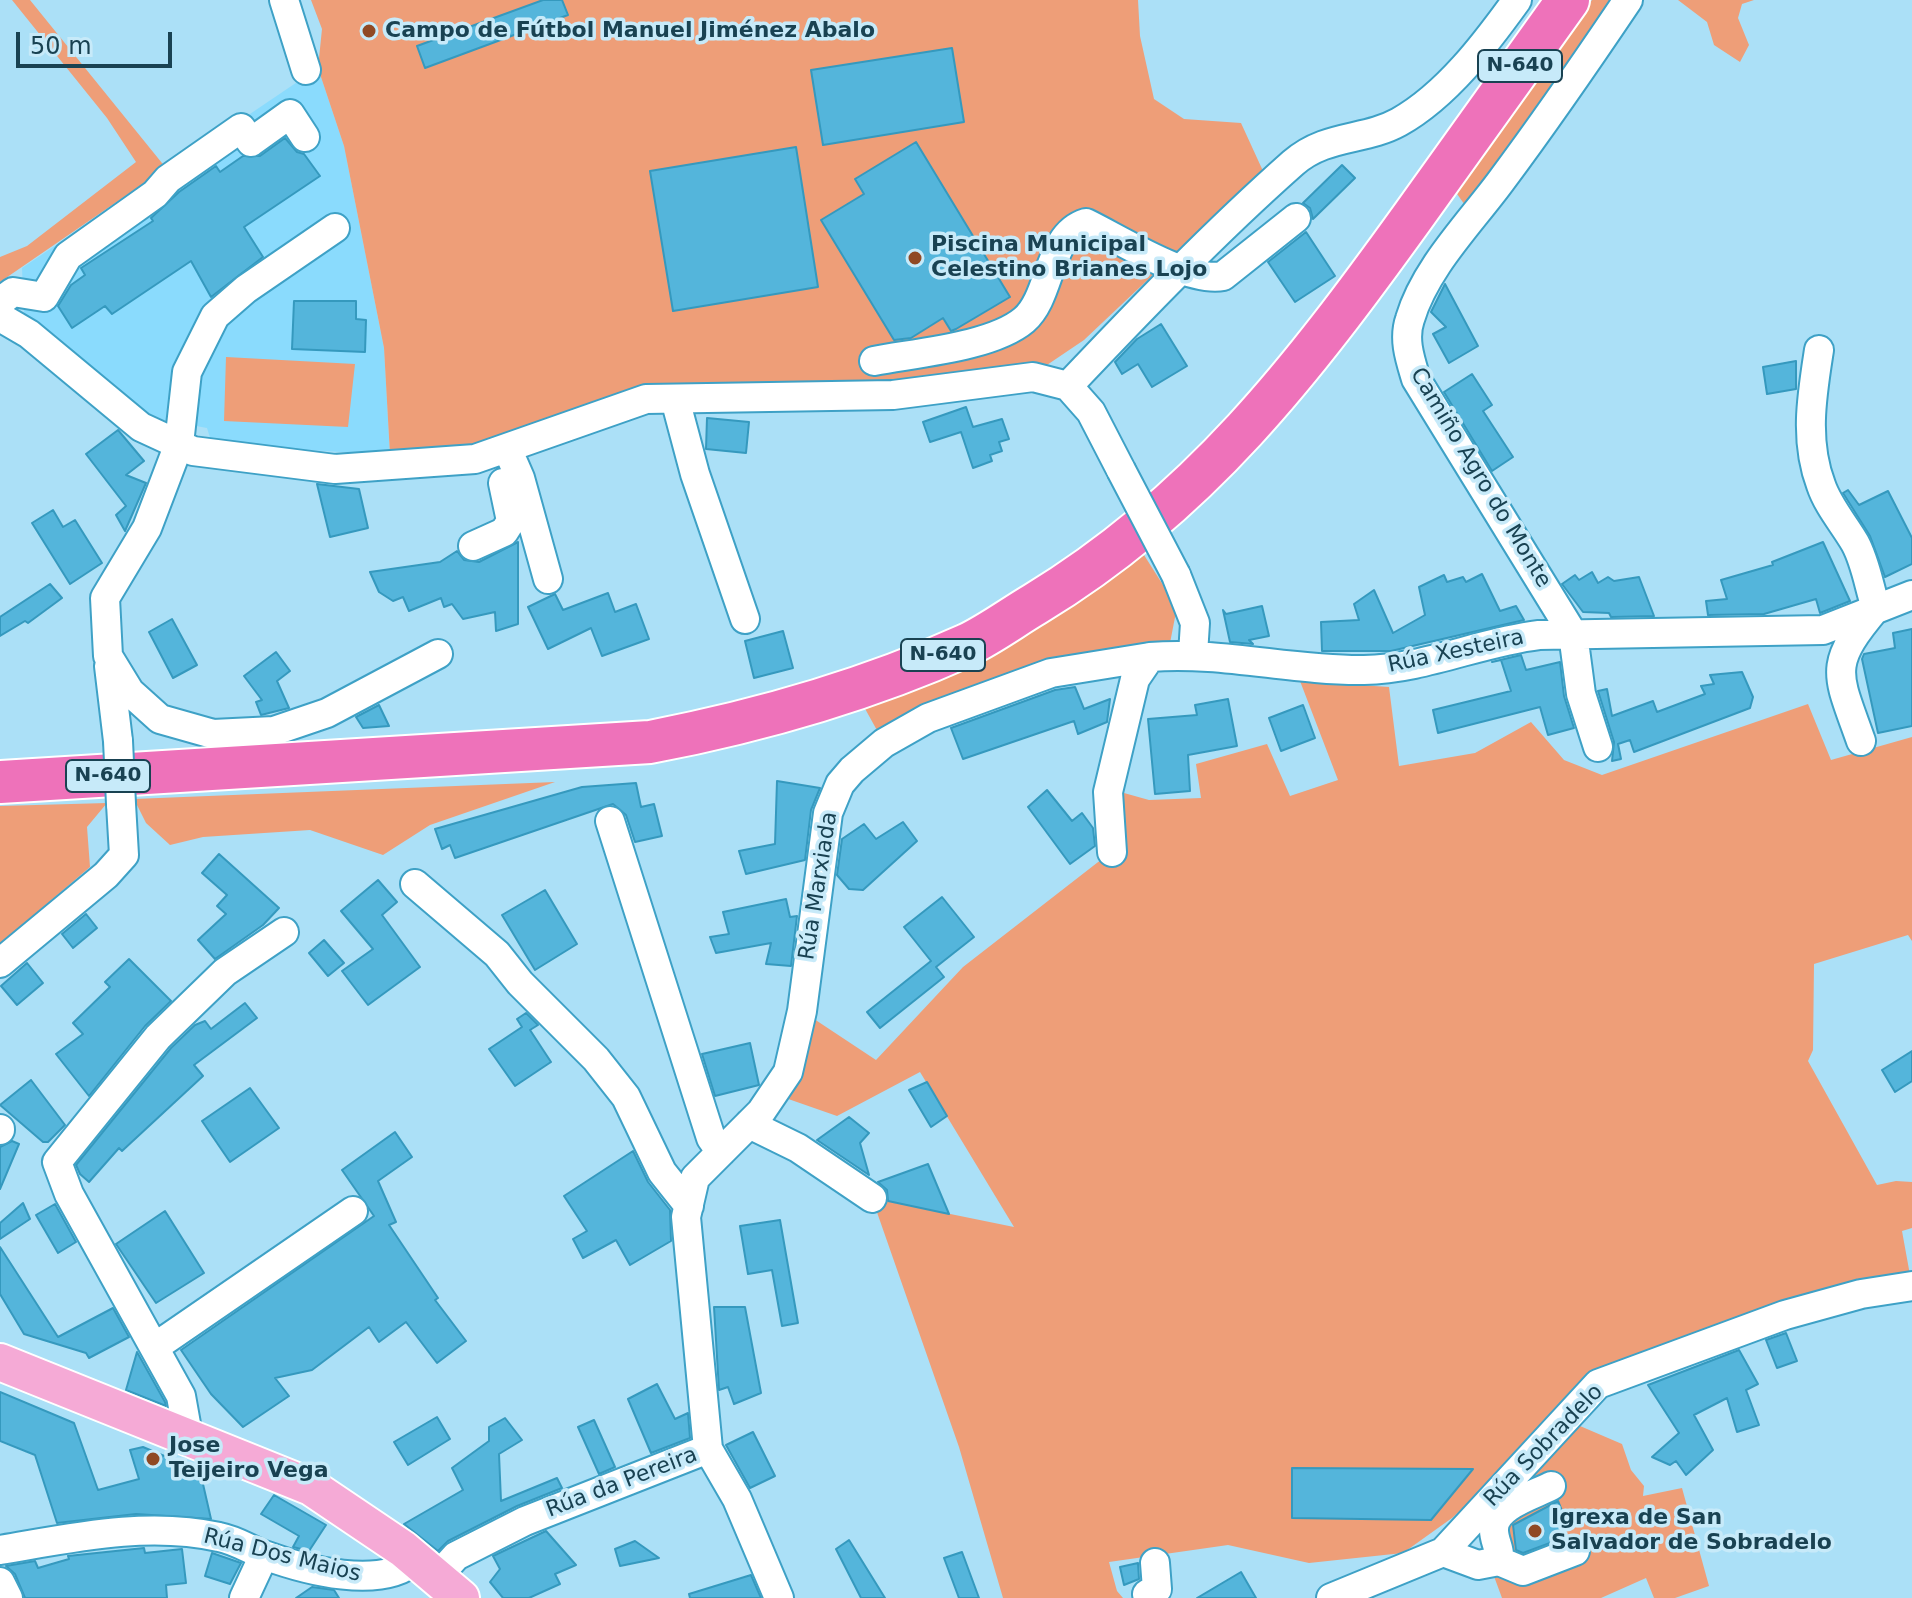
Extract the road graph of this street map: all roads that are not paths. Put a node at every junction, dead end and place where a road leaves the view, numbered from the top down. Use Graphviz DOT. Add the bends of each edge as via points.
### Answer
graph roads {
  1 [pos="284,0"];
  2 [pos="1517,0"];
  3 [pos="1568,0"];
  4 [pos="1628,0"];
  5 [pos="306,70"];
  6 [pos="305,137"];
  7 [pos="1296,218"];
  8 [pos="335,228"];
  9 [pos="1178,270"];
  10 [pos="0,302"];
  11 [pos="0,317"];
  12 [pos="1819,350"];
  13 [pos="874,361"];
  14 [pos="1068,386"];
  15 [pos="675,399"];
  16 [pos="179,444"];
  17 [pos="511,456"];
  18 [pos="473,546"];
  19 [pos="548,579"];
  20 [pos="1912,595"];
  21 [pos="1876,608"];
  22 [pos="745,619"];
  23 [pos="1573,634"];
  24 [pos="438,654"];
  25 [pos="1193,654"];
  26 [pos="108,656"];
  27 [pos="1150,657"];
  28 [pos="1861,741"];
  29 [pos="1598,747"];
  30 [pos="0,782"];
  31 [pos="610,821"];
  32 [pos="1112,852"];
  33 [pos="415,884"];
  34 [pos="284,932"];
  35 [pos="0,963"];
  36 [pos="749,1124"];
  37 [pos="721,1152"];
  38 [pos="872,1198"];
  39 [pos="689,1206"];
  40 [pos="353,1211"];
  41 [pos="1912,1286"];
  42 [pos="155,1347"];
  43 [pos="0,1362"];
  44 [pos="188,1435"];
  45 [pos="708,1449"];
  46 [pos="1551,1486"];
  47 [pos="0,1550"];
  48 [pos="1575,1551"];
  49 [pos="1443,1552"];
  50 [pos="264,1555"];
  51 [pos="1499,1561"];
  52 [pos="1155,1563"];
  53 [pos="438,1578"];
  54 [pos="0,1582"];
  55 [pos="8,1598"];
  56 [pos="244,1598"];
  57 [pos="779,1598"];
  58 [pos="1148,1598"];
  59 [pos="1331,1598"];
  1 -- 5 [label="street"];
  2 -- 9 [label="street" via="1489,40 1425,104 1397,123 1320,145"];
  3 -- 30 [label="highway, N-640" via="1277,397 1190,489 1091,570 969,644 803,707 650,742"];
  4 -- 23 [label="street, Camiño Agro do Monte" via="1438,267 1408,322 1407,351 1416,379"];
  6 -- 10 [label="street" via="290,114 251,142 241,128 68,256 44,297 13,292"];
  7 -- 9 [label="street" via="1223,276 1208,279"];
  8 -- 16 [label="street" via="215,316 187,372"];
  9 -- 13 [label="street" via="1086,223 1073,227 1061,245 1030,314 1020,323 976,340"];
  9 -- 14 [label="street"];
  11 -- 16 [label="street" via="29,334 141,427"];
  12 -- 21 [label="street" via="1810,435 1816,468 1856,545"];
  14 -- 15 [label="street" via="1033,377 893,395"];
  14 -- 25 [label="street, bridge" via="1091,412 1176,575 1195,623"];
  15 -- 17 [label="street" via="646,399"];
  15 -- 22 [label="street"];
  16 -- 17 [label="street" via="193,451 335,469"];
  16 -- 26 [label="street" via="147,528 105,598"];
  17 -- 18 [label="street" via="502,485 511,521 504,532"];
  17 -- 19 [label="street"];
  20 -- 21 [label="street, Rúa Xesteira"];
  21 -- 23 [label="street, Rúa Xesteira" via="1823,630"];
  21 -- 28 [label="street" via="1848,641 1839,666"];
  23 -- 25 [label="street, Rúa Xesteira" via="1496,640 1414,665 1366,670"];
  23 -- 29 [label="street" via="1581,694"];
  24 -- 26 [label="street" via="327,713 274,731 213,734 160,719 130,692"];
  25 -- 27 [label="street, Rúa Xesteira"];
  26 -- 35 [label="street, bridge" via="124,855"];
  27 -- 32 [label="street" via="1135,679 1108,792"];
  27 -- 36 [label="street, Rúa Marxiada" via="1051,673 928,718 884,743 840,784 828,813 802,1011 788,1072"];
  31 -- 37 [label="street" via="711,1138"];
  33 -- 39 [label="street" via="497,954 596,1059 626,1097 662,1172"];
  34 -- 42 [label="street" via="225,972 158,1037 57,1162 69,1194"];
  36 -- 37 [label="street, Rúa Marxiada"];
  36 -- 38 [label="street" via="798,1148"];
  37 -- 39 [label="street, Rúa Marxiada" via="695,1178"];
  39 -- 45 [label="street, Rúa Marxiada"];
  40 -- 42 [label="street"];
  41 -- 49 [label="street, Rúa Sobradelo" via="1785,1315 1598,1384"];
  42 -- 44 [label="street" via="181,1396"];
  43 -- 44 [label="main road"];
  44 -- 53 [label="main road" via="311,1487"];
  45 -- 53 [label="street, Rúa da Pereira" via="525,1521 456,1556"];
  45 -- 57 [label="street, Rúa da Pereira" via="737,1499"];
  46 -- 51 [label="street" via="1509,1506 1498,1519 1494,1534"];
  47 -- 50 [label="street, Rúa Dos Maios" via="150,1530 220,1537"];
  48 -- 51 [label="street" via="1523,1571"];
  49 -- 51 [label="street" via="1478,1565"];
  49 -- 59 [label="street, Rúa Sobradelo"];
  50 -- 53 [label="street, Rúa Dos Maios" via="365,1578"];
  50 -- 56 [label="street"];
  52 -- 58 [label="street" via="1157,1589"];
  54 -- 55 [label="street"];
}
